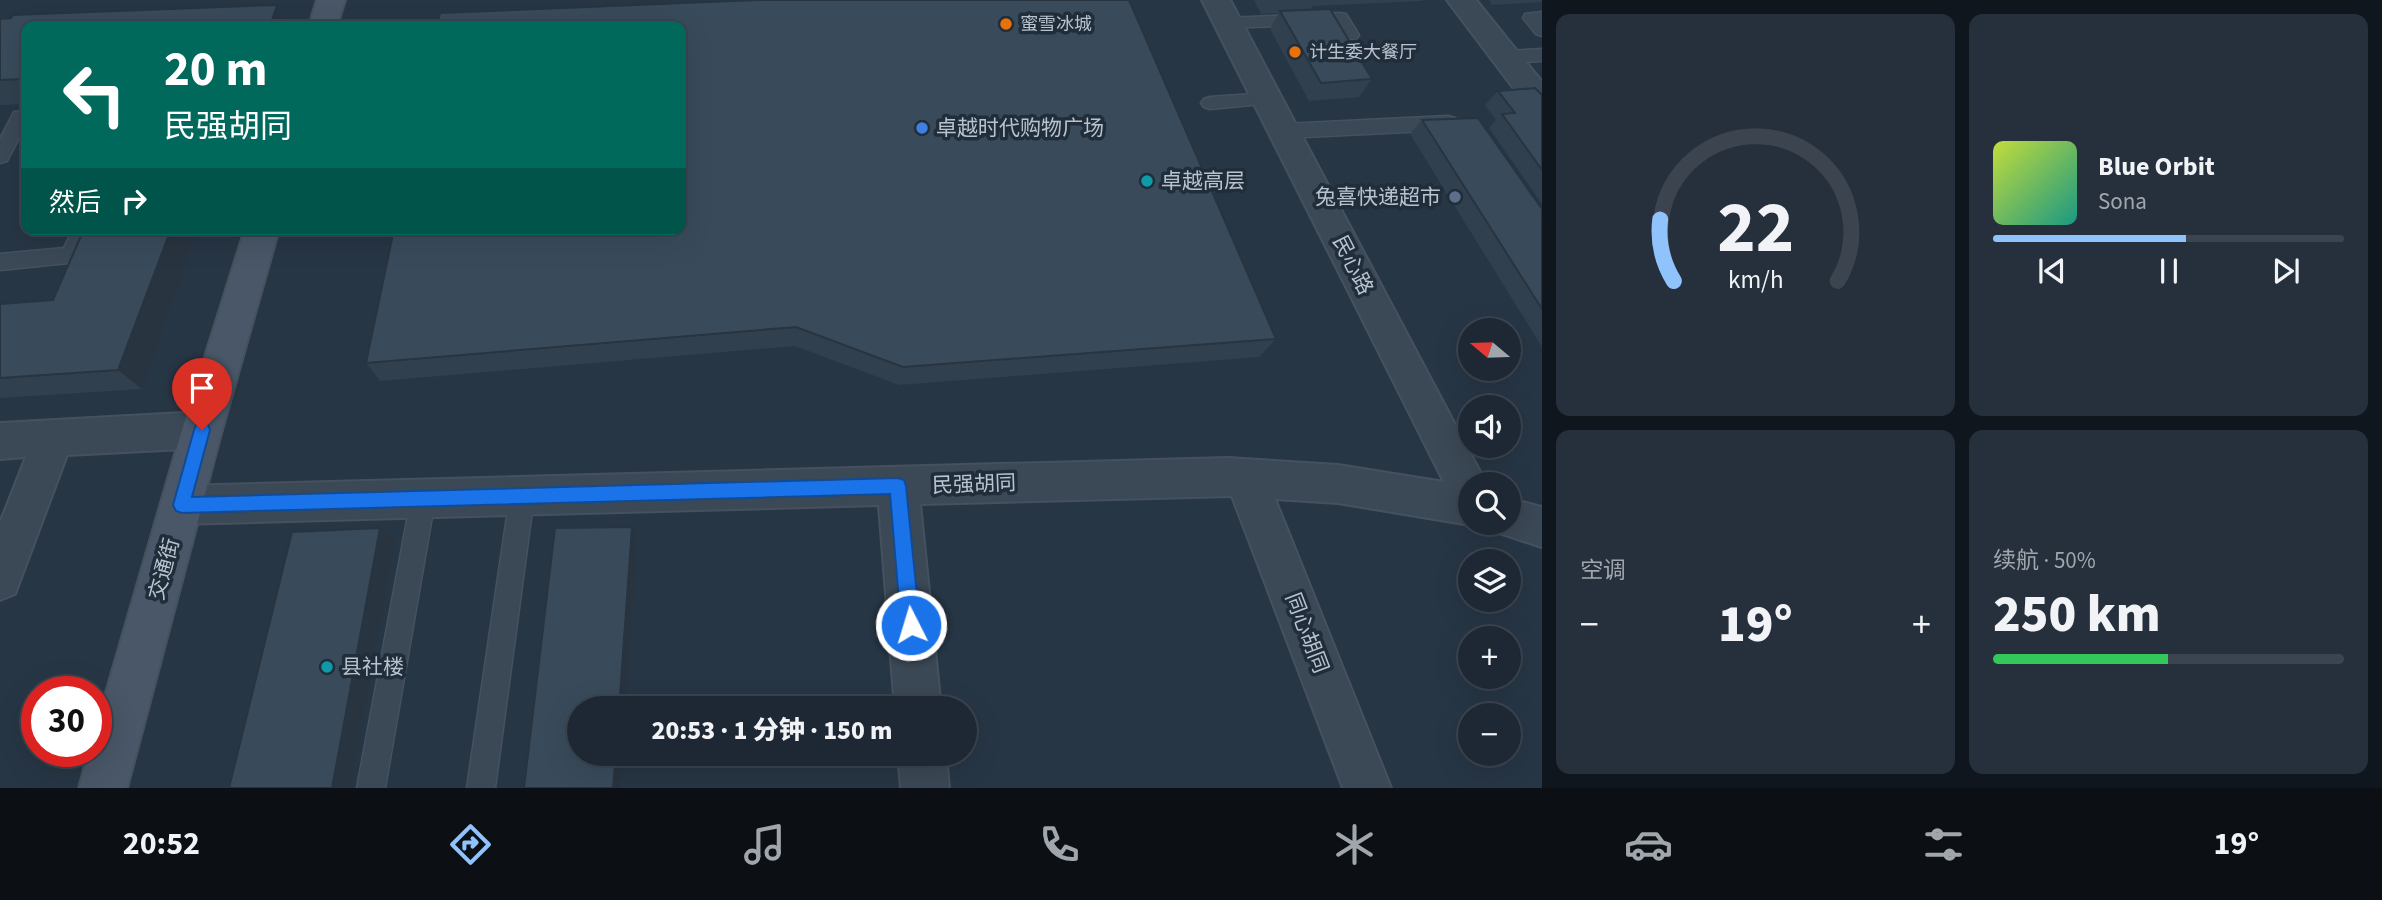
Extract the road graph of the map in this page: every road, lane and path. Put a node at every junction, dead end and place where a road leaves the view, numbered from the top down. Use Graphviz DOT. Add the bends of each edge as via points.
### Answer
graph roads {
  1 [pos="331,0"];
  2 [pos="1461,0"];
  3 [pos="1222,11"];
  4 [pos="1542,17"];
  5 [pos="325,21"];
  6 [pos="1542,30"];
  7 [pos="1350,35"];
  8 [pos="1542,55"];
  9 [pos="1506,57"];
  10 [pos="1267,99"];
  11 [pos="1210,103"];
  12 [pos="1542,103"];
  13 [pos="21,117"];
  14 [pos="1471,122"];
  15 [pos="1284,131"];
  16 [pos="0,156"];
  17 [pos="80,235"];
  18 [pos="260,235"];
  19 [pos="0,262"];
  20 [pos="202,430"];
  21 [pos="52,438"];
  22 [pos="0,441"];
  23 [pos="1460,472"];
  24 [pos="1246,478"];
  25 [pos="898,486"];
  26 [pos="522,496"];
  27 [pos="423,499"];
  28 [pos="1458,504"];
  29 [pos="182,505"];
  30 [pos="1521,521"];
  31 [pos="1542,527"];
  32 [pos="0,579"];
  33 [pos="917,696"];
  34 [pos="923,766"];
  35 [pos="103,788"];
  36 [pos="371,788"];
  37 [pos="481,788"];
  38 [pos="925,788"];
  39 [pos="1367,788"];
  1 -- 5 [label="main road"];
  2 -- 9 [label="street"];
  3 -- 7 [label="lane" via="1340,18"];
  3 -- 10 [label="street, 民心路"];
  4 -- 6 [label="lane" via="1531,18"];
  8 -- 9 [label="lane"];
  9 -- 12 [label="street"];
  10 -- 11 [label="lane"];
  10 -- 15 [label="street, 民心路"];
  13 -- 16 [label="lane"];
  14 -- 15 [label="lane"];
  15 -- 23 [label="street, 民心路"];
  17 -- 19 [label="lane" via="71,257"];
  18 -- 20 [label="main road, 交通街"];
  20 -- 21 [label="street"];
  20 -- 29 [label="main road, 交通街"];
  21 -- 22 [label="street"];
  21 -- 32 [label="street"];
  24 -- 25 [label="street, 民强胡同"];
  24 -- 28 [label="street, 民强胡同" via="1338,484"];
  24 -- 39 [label="street, 同心胡同"];
  25 -- 26 [label="street, 民强胡同"];
  25 -- 33 [label="street"];
  26 -- 27 [label="street, 民强胡同"];
  26 -- 37 [label="lane"];
  27 -- 29 [label="street, 民强胡同"];
  27 -- 36 [label="lane"];
  29 -- 35 [label="main road, 交通街"];
  30 -- 31 [label="street"];
  34 -- 38 [label="street"];
}
